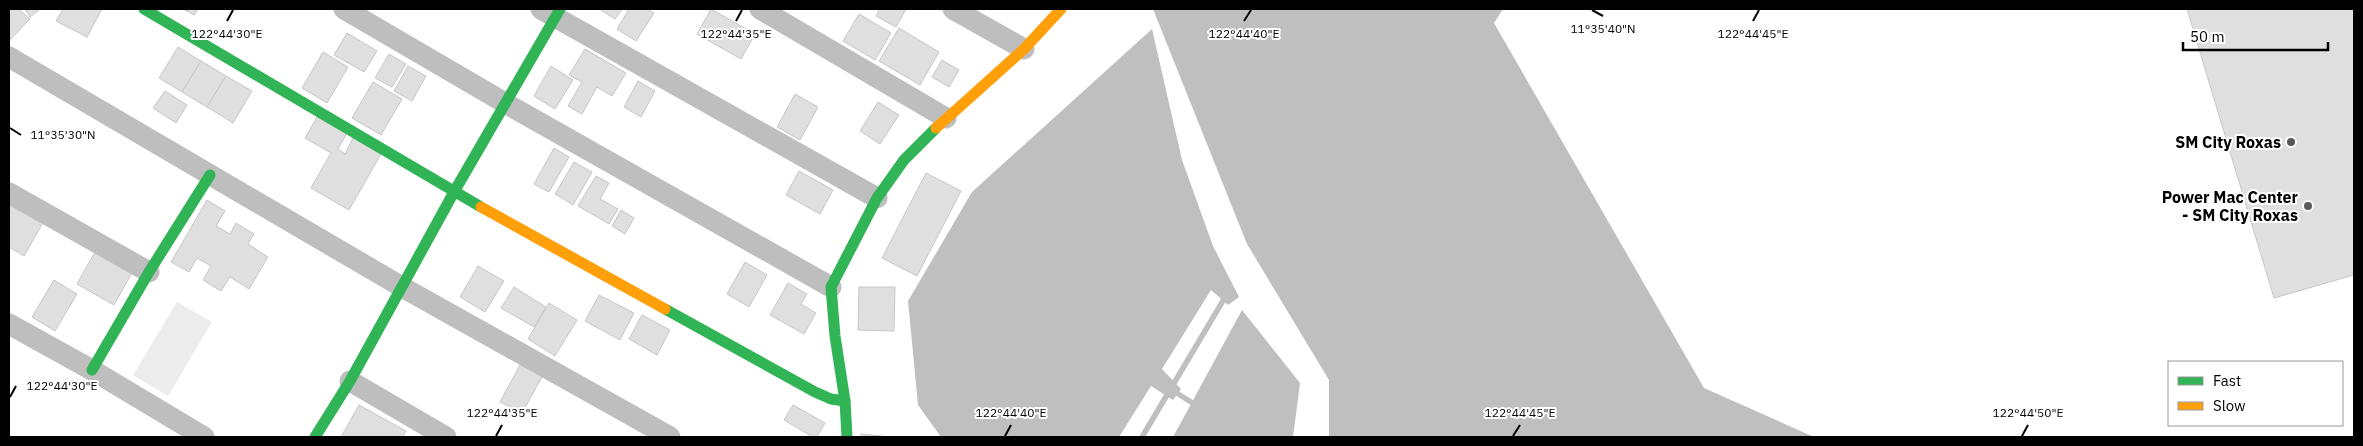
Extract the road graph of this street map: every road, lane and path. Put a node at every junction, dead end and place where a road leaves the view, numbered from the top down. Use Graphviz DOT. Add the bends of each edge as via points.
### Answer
graph roads {
  1 [pos="144,9"];
  2 [pos="344,9"];
  3 [pos="760,9"];
  4 [pos="953,9"];
  5 [pos="1062,9"];
  6 [pos="552,12"];
  7 [pos="1024,49"];
  8 [pos="9,57"];
  9 [pos="505,103"];
  10 [pos="946,118"];
  11 [pos="210,176"];
  12 [pos="454,192"];
  13 [pos="9,193"];
  14 [pos="877,198"];
  15 [pos="149,272"];
  16 [pos="402,287"];
  17 [pos="831,287"];
  18 [pos="9,324"];
  19 [pos="92,370"];
  20 [pos="350,381"];
  21 [pos="845,401"];
  22 [pos="204,437"];
  23 [pos="315,437"];
  24 [pos="446,437"];
  25 [pos="670,437"];
  26 [pos="847,437"];
  1 -- 12 [label="street"];
  2 -- 9 [label="street"];
  3 -- 10 [label="street"];
  4 -- 7 [label="street"];
  5 -- 7 [label="street"];
  6 -- 9 [label="street"];
  6 -- 14 [label="street"];
  7 -- 10 [label="street"];
  8 -- 11 [label="street"];
  9 -- 12 [label="street"];
  9 -- 17 [label="street"];
  10 -- 14 [label="street" via="904,160"];
  11 -- 15 [label="street"];
  11 -- 16 [label="street"];
  12 -- 16 [label="street"];
  12 -- 21 [label="street" via="815,392"];
  13 -- 15 [label="street"];
  14 -- 17 [label="street"];
  15 -- 19 [label="street"];
  16 -- 20 [label="street"];
  16 -- 25 [label="street"];
  17 -- 21 [label="street"];
  18 -- 19 [label="street"];
  19 -- 22 [label="street"];
  20 -- 23 [label="street"];
  20 -- 24 [label="street"];
  21 -- 26 [label="street"];
}
